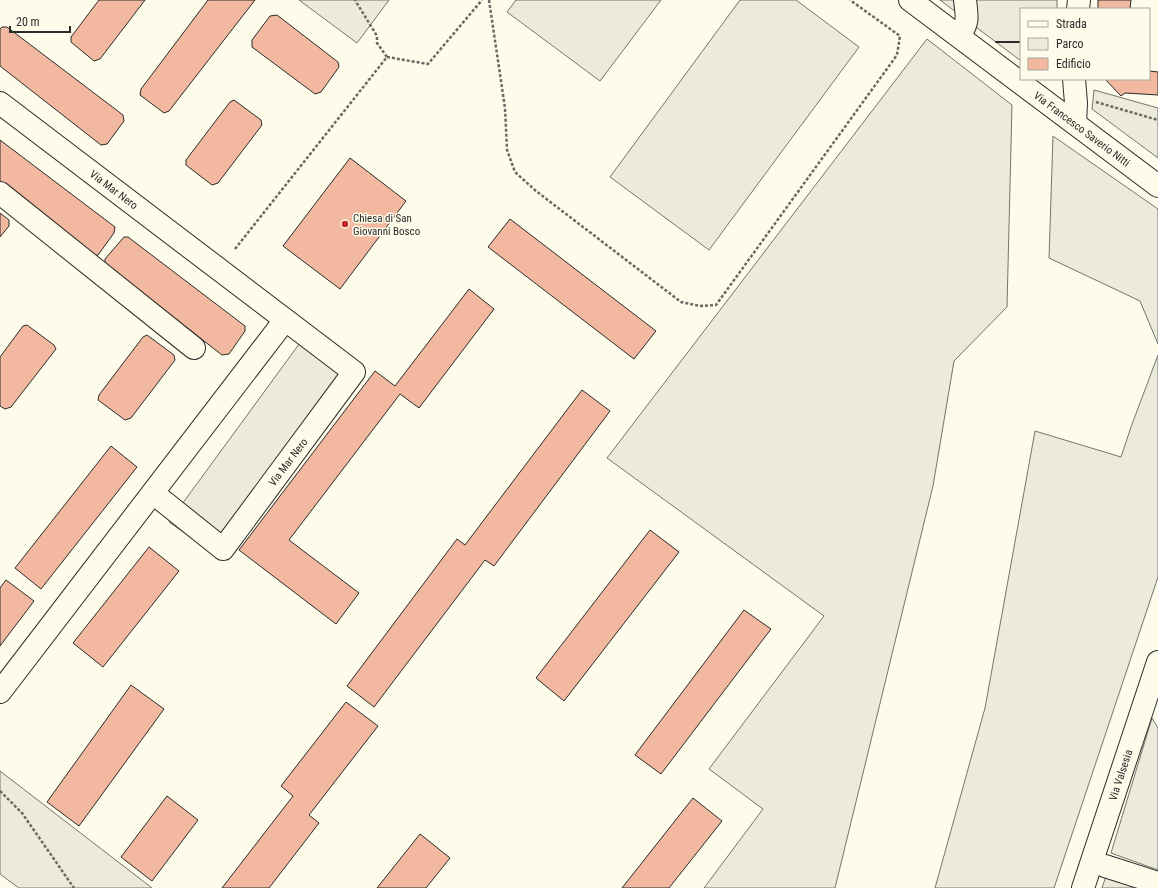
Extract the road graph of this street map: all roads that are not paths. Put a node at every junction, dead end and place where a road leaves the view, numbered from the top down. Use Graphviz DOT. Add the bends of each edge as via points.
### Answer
graph roads {
  1 [pos="910,0"];
  2 [pos="965,0"];
  3 [pos="959,36"];
  4 [pos="1074,80"];
  5 [pos="0,103"];
  6 [pos="1075,124"];
  7 [pos="1158,186"];
  8 [pos="0,193"];
  9 [pos="285,320"];
  10 [pos="194,348"];
  11 [pos="153,493"];
  12 [pos="1158,662"];
  13 [pos="0,692"];
  14 [pos="1105,866"];
  15 [pos="1158,883"];
  16 [pos="1083,888"];
  1 -- 3 [label="street, Via Francesco Saverio Nitti"];
  2 -- 3 [label="street" via="968,18"];
  3 -- 6 [label="street, Via Francesco Saverio Nitti"];
  4 -- 6 [label="street"];
  5 -- 9 [label="street, Via Mar Nero"];
  6 -- 7 [label="street, Via Francesco Saverio Nitti"];
  8 -- 10 [label="street"];
  9 -- 11 [label="street"];
  9 -- 11 [label="street, Via Mar Nero" via="354,372 223,549"];
  11 -- 13 [label="street"];
  12 -- 16 [label="street, Via Valsesia"];
  14 -- 15 [label="street"];
}
